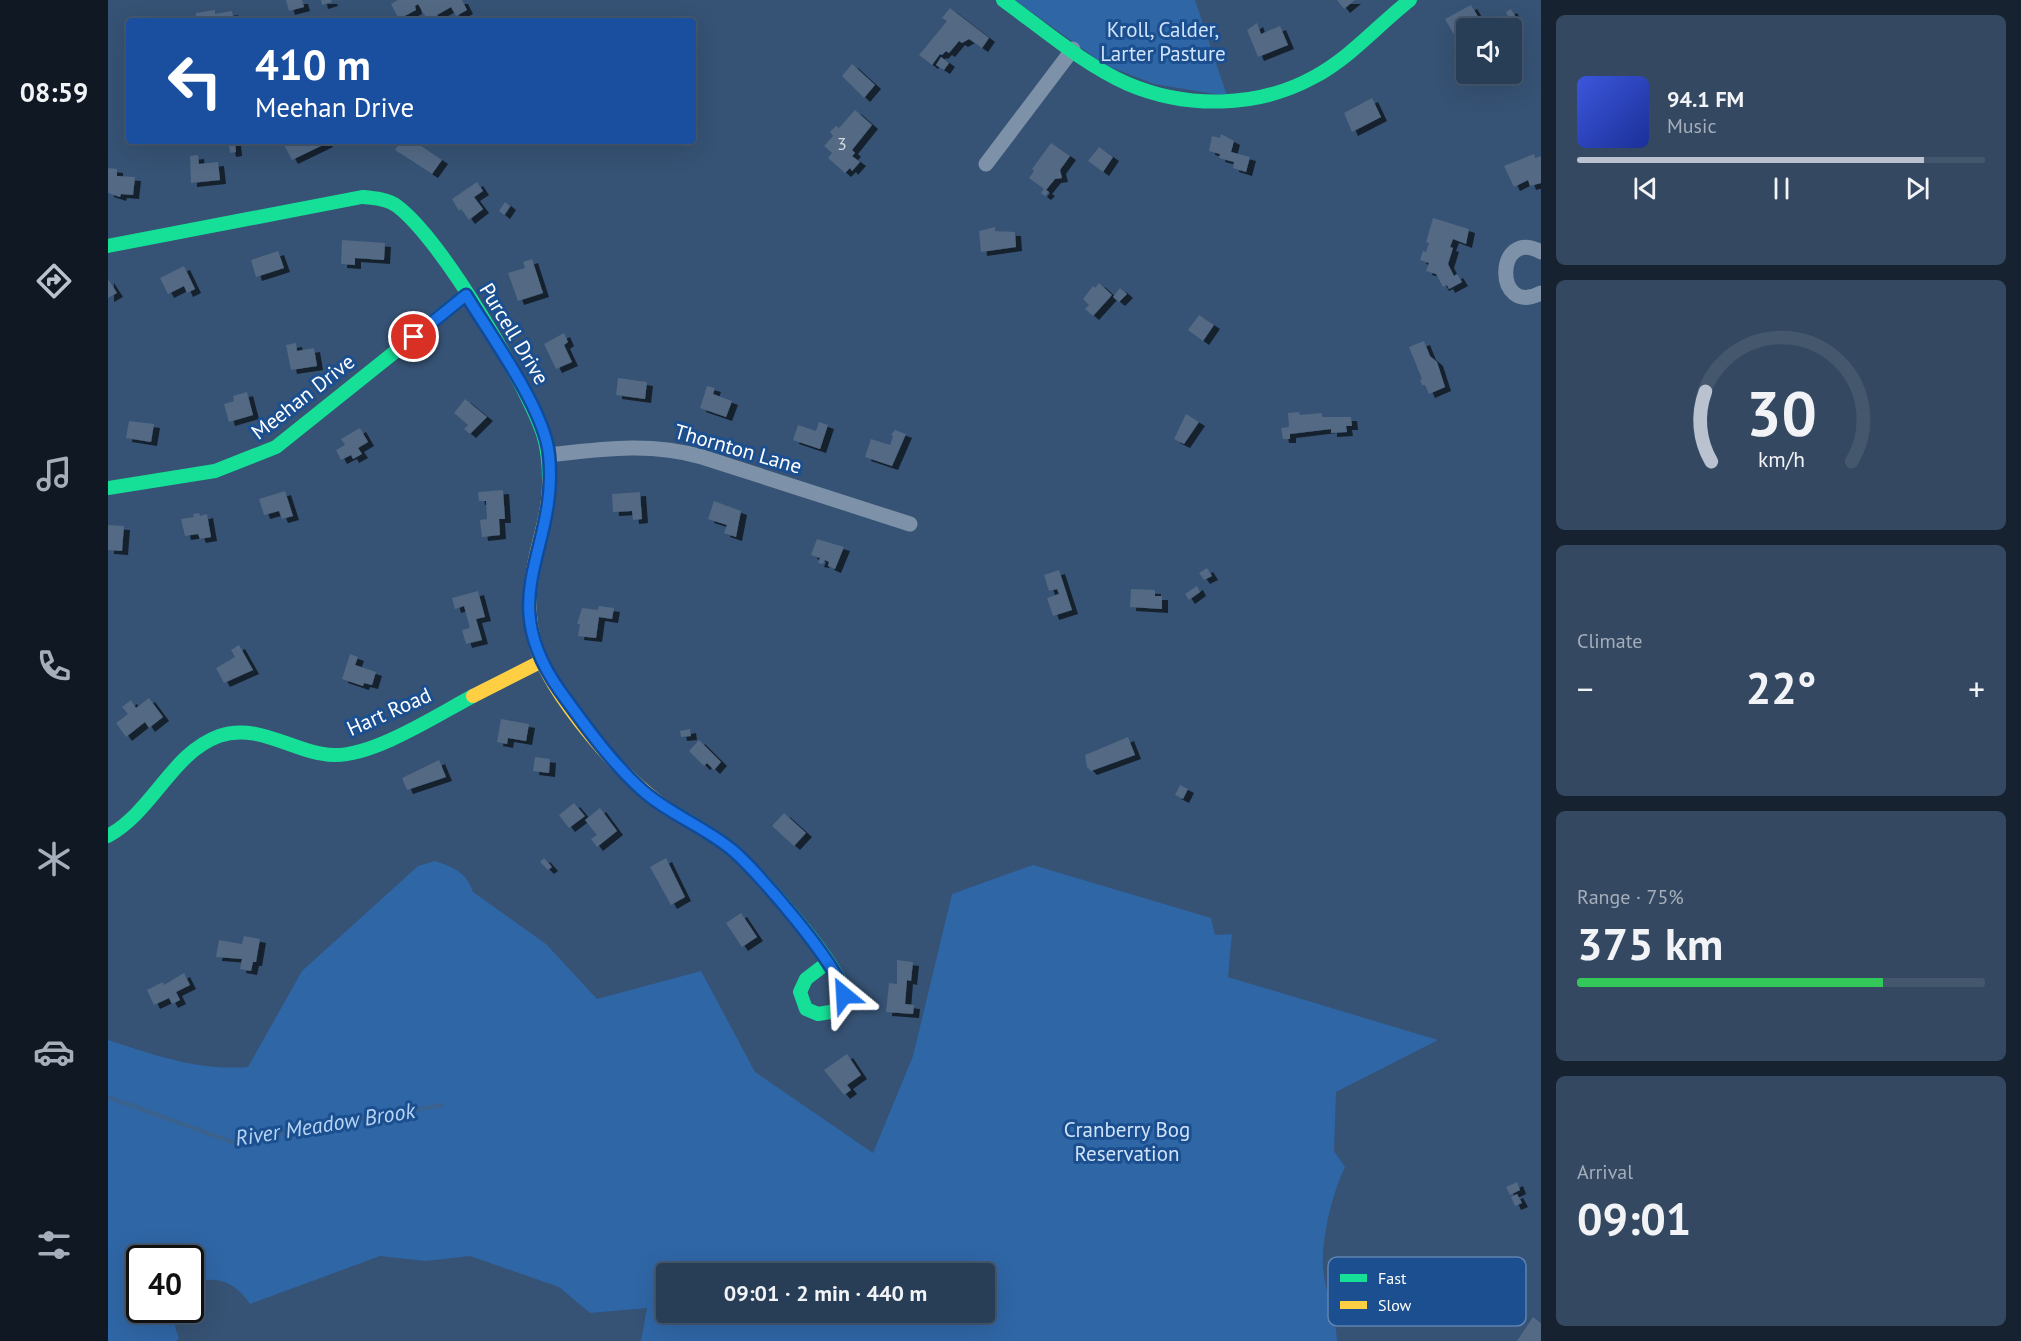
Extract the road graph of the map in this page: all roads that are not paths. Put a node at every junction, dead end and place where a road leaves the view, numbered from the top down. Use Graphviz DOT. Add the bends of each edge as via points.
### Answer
graph roads {
  1 [pos="1003,0"];
  2 [pos="1410,0"];
  3 [pos="1073,49"];
  4 [pos="986,165"];
  5 [pos="108,246"];
  6 [pos="1541,252"];
  7 [pos="1541,293"];
  8 [pos="466,295"];
  9 [pos="549,455"];
  10 [pos="108,488"];
  11 [pos="910,524"];
  12 [pos="542,661"];
  13 [pos="108,836"];
  14 [pos="827,963"];
  1 -- 3 [label="street"];
  2 -- 3 [label="street" via="1314,77 1253,99 1190,101 1159,93 1105,72"];
  3 -- 4 [label="street"];
  5 -- 8 [label="street, Purcell Drive" via="362,197 379,198 396,205 421,228"];
  6 -- 7 [label="street" via="1529,248 1514,253 1504,273 1516,293 1531,297"];
  8 -- 9 [label="street, Purcell Drive" via="532,405"];
  8 -- 10 [label="street, Meehan Drive" via="276,447 254,460 200,475"];
  9 -- 11 [label="street, Thornton Lane" via="624,447 668,449"];
  9 -- 12 [label="street, Purcell Drive" via="547,508 528,602 531,631"];
  12 -- 13 [label="street, Hart Road" via="384,742 356,752 318,753 252,732 211,739 185,755 136,817"];
  12 -- 14 [label="street, Purcell Drive" via="560,691 629,777 654,800 739,855"];
}
